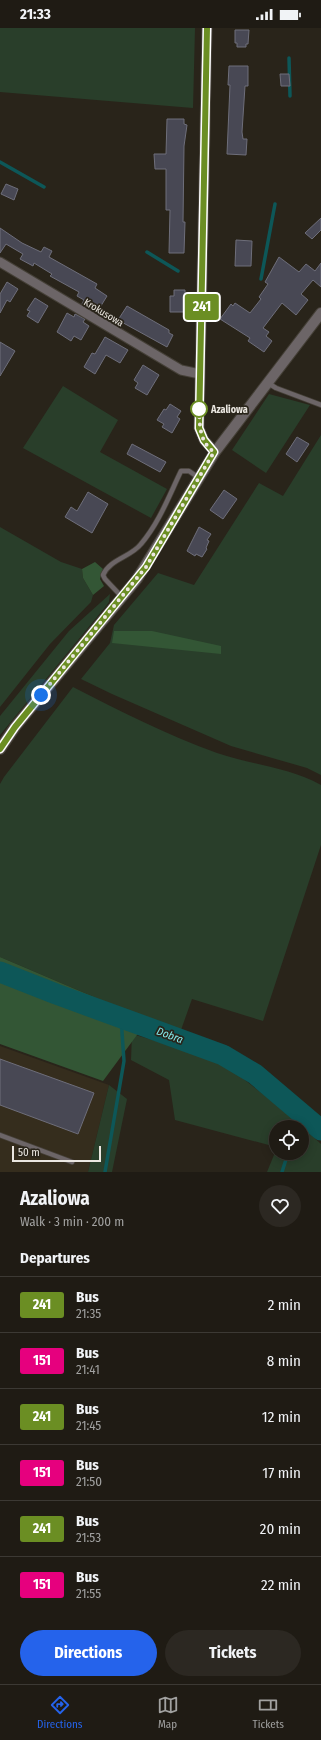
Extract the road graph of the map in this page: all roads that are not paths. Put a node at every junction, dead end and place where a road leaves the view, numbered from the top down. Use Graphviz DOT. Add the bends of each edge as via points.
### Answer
graph roads {
  1 [pos="207,28"];
  2 [pos="0,262"];
  3 [pos="321,313"];
  4 [pos="200,374"];
  5 [pos="267,382"];
  6 [pos="321,405"];
  7 [pos="214,452"];
  8 [pos="199,478"];
  9 [pos="122,597"];
  10 [pos="0,749"];
  11 [pos="0,1135"];
  12 [pos="72,1162"];
  1 -- 4 [label="street"];
  2 -- 4 [label="street, Krokusowa" via="181,370"];
  3 -- 5 [label="street"];
  4 -- 7 [label="street" via="199,428 204,440"];
  5 -- 6 [label="lane"];
  5 -- 7 [label="street"];
  7 -- 8 [label="street"];
  8 -- 9 [label="street" via="146,567"];
  8 -- 9 [label="lane" via="189,471 181,471 161,514 140,546 105,570 105,580"];
  9 -- 10 [label="street" via="15,727"];
  11 -- 12 [label="lane"];
}
